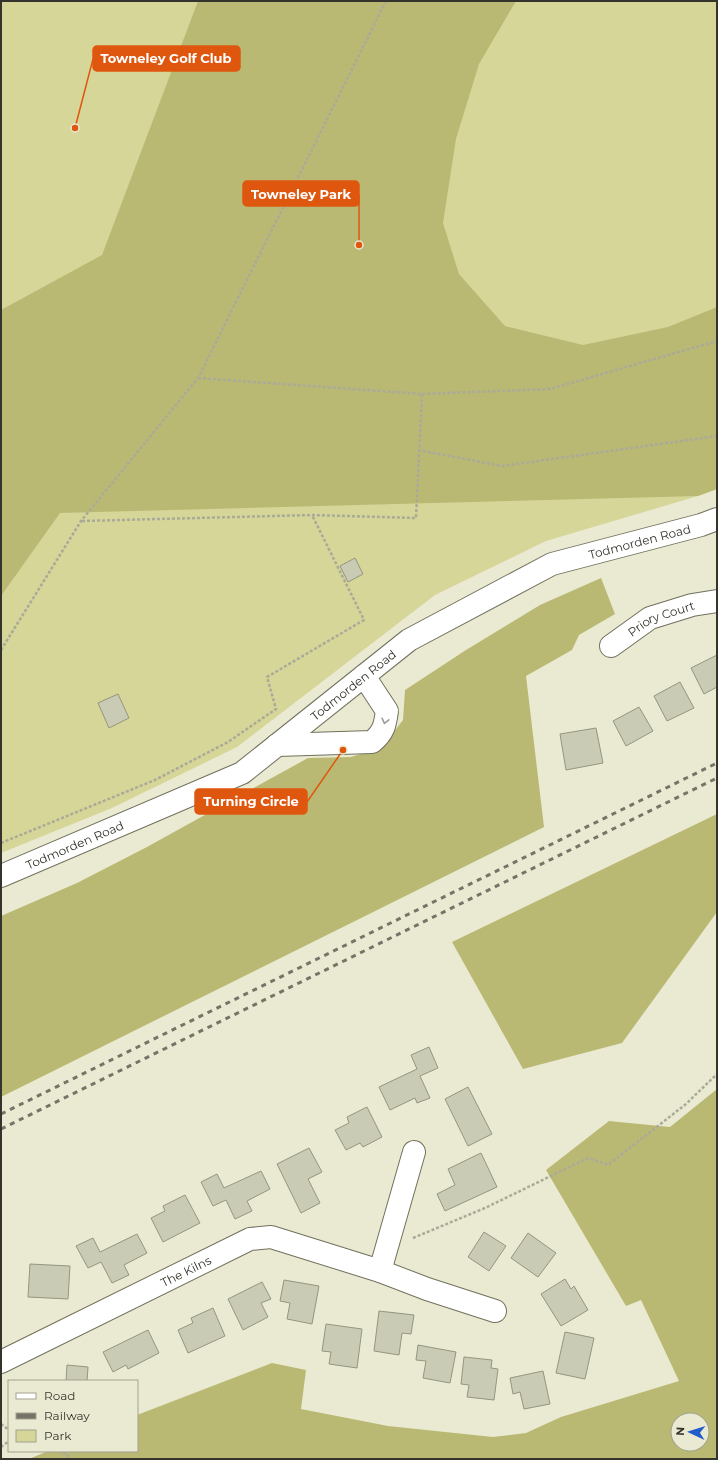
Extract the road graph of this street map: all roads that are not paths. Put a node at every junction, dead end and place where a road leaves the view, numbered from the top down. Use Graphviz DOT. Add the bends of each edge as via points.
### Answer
graph roads {
  1 [pos="717,519"];
  2 [pos="717,601"];
  3 [pos="611,646"];
  4 [pos="364,676"];
  5 [pos="277,745"];
  6 [pos="1,876"];
  7 [pos="414,1152"];
  8 [pos="380,1271"];
  9 [pos="495,1311"];
  10 [pos="1,1362"];
  1 -- 4 [label="main road, Todmorden Road" via="552,564 408,640"];
  2 -- 3 [label="main road, Priory Court" via="692,605 650,618"];
  4 -- 5 [label="main road, Todmorden Road"];
  4 -- 5 [label="main road, one-way" via="387,710 386,724 380,735 372,742"];
  5 -- 6 [label="main road, Todmorden Road" via="242,773"];
  7 -- 8 [label="main road"];
  8 -- 9 [label="main road, The Kilns"];
  8 -- 10 [label="main road, The Kilns" via="271,1236 250,1239"];
}
